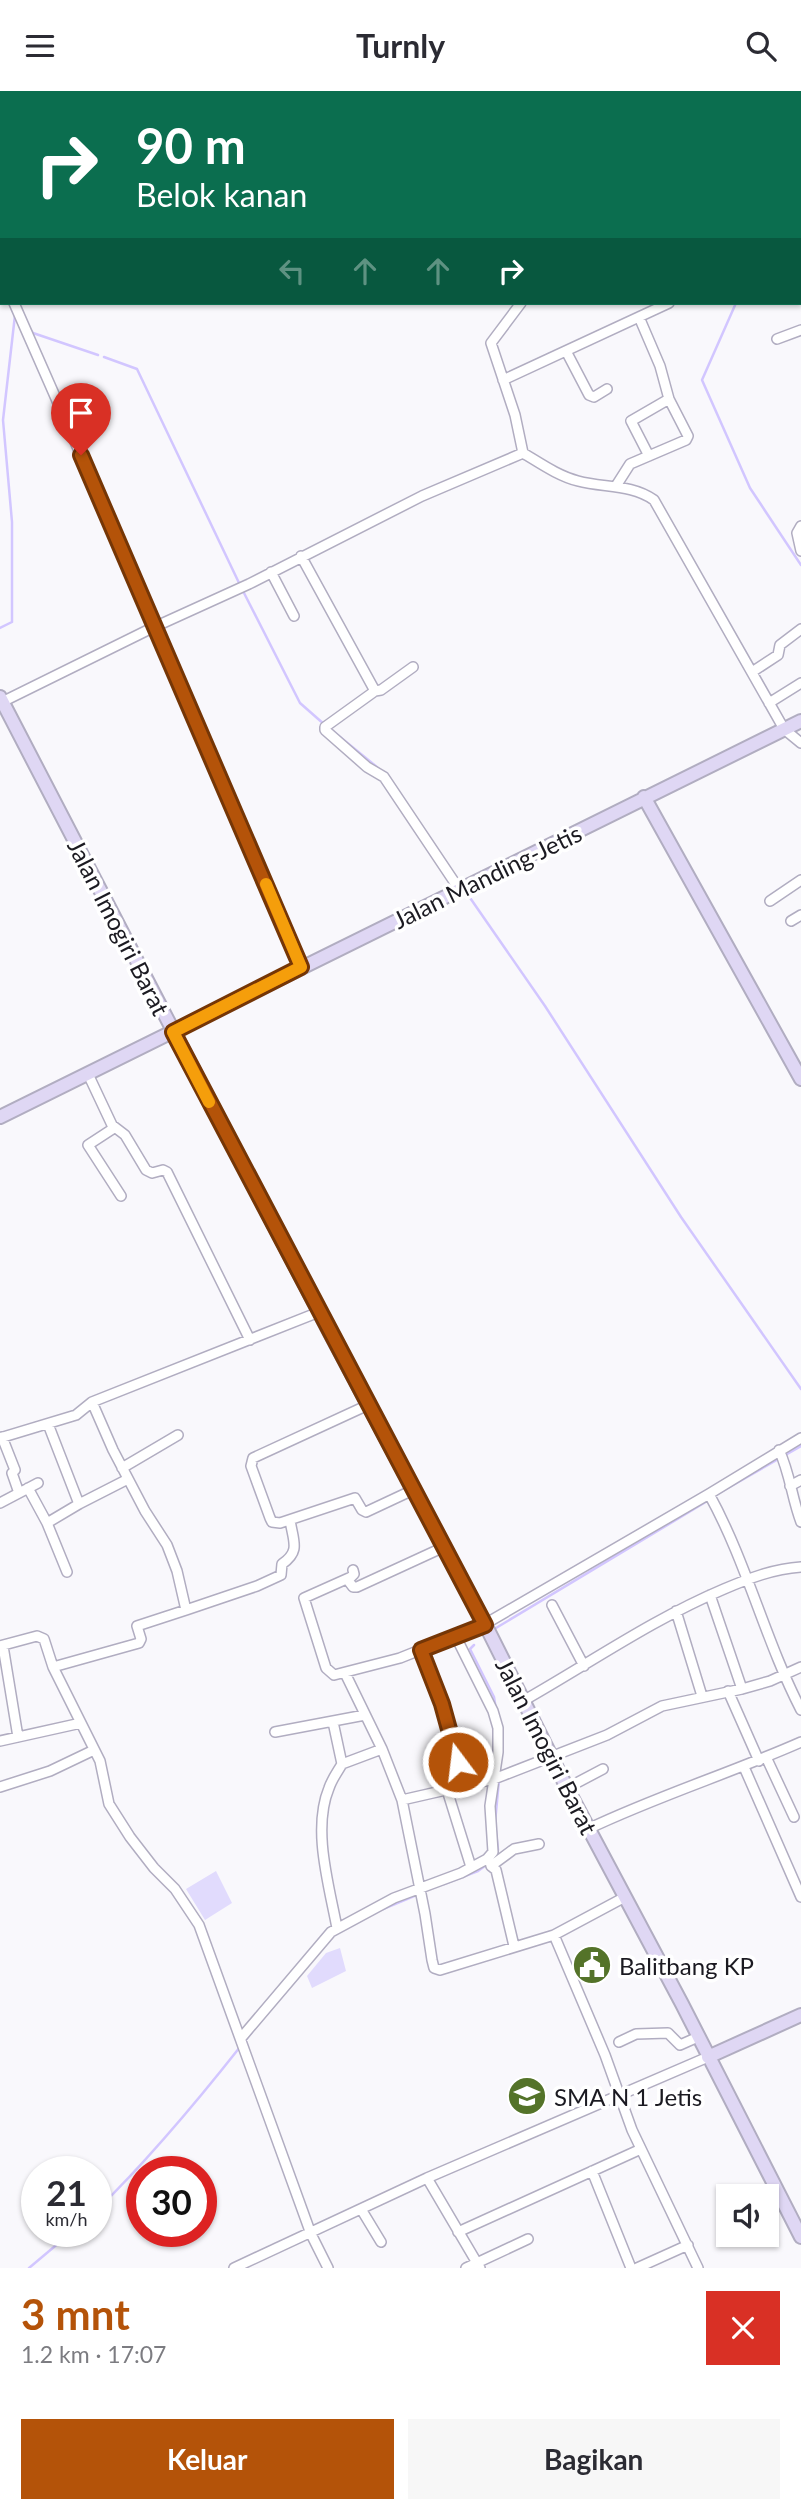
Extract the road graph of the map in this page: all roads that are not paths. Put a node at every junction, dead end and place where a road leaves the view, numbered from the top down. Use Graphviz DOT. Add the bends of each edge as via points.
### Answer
graph roads {
  1 [pos="15,305"];
  2 [pos="520,305"];
  3 [pos="665,305"];
  4 [pos="639,317"];
  5 [pos="801,330"];
  6 [pos="777,339"];
  7 [pos="566,351"];
  8 [pos="503,380"];
  9 [pos="607,389"];
  10 [pos="669,399"];
  11 [pos="523,453"];
  12 [pos="649,456"];
  13 [pos="618,481"];
  14 [pos="801,527"];
  15 [pos="801,551"];
  16 [pos="301,556"];
  17 [pos="271,572"];
  18 [pos="294,616"];
  19 [pos="156,626"];
  20 [pos="801,629"];
  21 [pos="413,667"];
  22 [pos="752,672"];
  23 [pos="801,683"];
  24 [pos="375,691"];
  25 [pos="1,700"];
  26 [pos="769,703"];
  27 [pos="801,721"];
  28 [pos="784,729"];
  29 [pos="801,743"];
  30 [pos="644,797"];
  31 [pos="801,880"];
  32 [pos="462,888"];
  33 [pos="770,901"];
  34 [pos="801,915"];
  35 [pos="791,921"];
  36 [pos="301,967"];
  37 [pos="173,1032"];
  38 [pos="88,1074"];
  39 [pos="801,1079"];
  40 [pos="0,1117"];
  41 [pos="114,1128"];
  42 [pos="121,1196"];
  43 [pos="319,1312"];
  44 [pos="250,1340"];
  45 [pos="92,1402"];
  46 [pos="368,1405"];
  47 [pos="48,1425"];
  48 [pos="178,1435"];
  49 [pos="801,1437"];
  50 [pos="1,1438"];
  51 [pos="782,1455"];
  52 [pos="122,1468"];
  53 [pos="128,1479"];
  54 [pos="801,1480"];
  55 [pos="38,1483"];
  56 [pos="790,1486"];
  57 [pos="24,1490"];
  58 [pos="413,1490"];
  59 [pos="712,1499"];
  60 [pos="0,1503"];
  61 [pos="79,1504"];
  62 [pos="290,1520"];
  63 [pos="801,1522"];
  64 [pos="47,1523"];
  65 [pos="444,1547"];
  66 [pos="801,1567"];
  67 [pos="353,1570"];
  68 [pos="67,1572"];
  69 [pos="347,1579"];
  70 [pos="748,1579"];
  71 [pos="710,1595"];
  72 [pos="552,1605"];
  73 [pos="186,1610"];
  74 [pos="676,1611"];
  75 [pos="485,1625"];
  76 [pos="456,1637"];
  77 [pos="1,1646"];
  78 [pos="421,1650"];
  79 [pos="584,1666"];
  80 [pos="53,1667"];
  81 [pos="801,1667"];
  82 [pos="345,1674"];
  83 [pos="783,1675"];
  84 [pos="742,1689"];
  85 [pos="728,1691"];
  86 [pos="702,1696"];
  87 [pos="523,1701"];
  88 [pos="801,1710"];
  89 [pos="365,1715"];
  90 [pos="333,1722"];
  91 [pos="81,1723"];
  92 [pos="275,1732"];
  93 [pos="18,1737"];
  94 [pos="0,1741"];
  95 [pos="801,1742"];
  96 [pos="382,1749"];
  97 [pos="94,1750"];
  98 [pos="553,1757"];
  99 [pos="762,1759"];
  100 [pos="342,1764"];
  101 [pos="744,1767"];
  102 [pos="603,1769"];
  103 [pos="498,1778"];
  104 [pos="464,1786"];
  105 [pos="0,1787"];
  106 [pos="567,1788"];
  107 [pos="447,1790"];
  108 [pos="402,1800"];
  109 [pos="794,1817"];
  110 [pos="588,1829"];
  111 [pos="539,1844"];
  112 [pos="490,1862"];
  113 [pos="471,1867"];
  114 [pos="419,1889"];
  115 [pos="625,1897"];
  116 [pos="801,1897"];
  117 [pos="337,1928"];
  118 [pos="554,1935"];
  119 [pos="514,1946"];
  120 [pos="801,2015"];
  121 [pos="698,2037"];
  122 [pos="243,2042"];
  123 [pos="619,2042"];
  124 [pos="708,2057"];
  125 [pos="619,2095"];
  126 [pos="641,2149"];
  127 [pos="592,2171"];
  128 [pos="426,2178"];
  129 [pos="361,2209"];
  130 [pos="458,2232"];
  131 [pos="312,2234"];
  132 [pos="801,2237"];
  133 [pos="528,2239"];
  134 [pos="382,2242"];
  135 [pos="688,2245"];
  136 [pos="478,2266"];
  137 [pos="234,2268"];
  138 [pos="328,2268"];
  139 [pos="466,2268"];
  140 [pos="631,2268"];
  141 [pos="637,2268"];
  142 [pos="698,2268"];
  1 -- 19 [label="street"];
  2 -- 8 [label="street" via="491,343"];
  3 -- 4 [label="street"];
  4 -- 7 [label="street"];
  4 -- 10 [label="street"];
  5 -- 6 [label="street"];
  7 -- 8 [label="street"];
  7 -- 9 [label="street" via="589,395"];
  8 -- 11 [label="street"];
  10 -- 12 [label="street" via="631,421"];
  10 -- 12 [label="street" via="688,438"];
  11 -- 13 [label="street" via="578,481"];
  11 -- 16 [label="street" via="422,496"];
  12 -- 13 [label="street" via="630,464"];
  13 -- 22 [label="street" via="657,503"];
  14 -- 15 [label="street" via="797,533"];
  16 -- 17 [label="street"];
  16 -- 24 [label="street"];
  17 -- 18 [label="street"];
  17 -- 19 [label="street"];
  19 -- 25 [label="street"];
  19 -- 36 [label="street"];
  20 -- 22 [label="street" via="780,645 778,655"];
  21 -- 24 [label="street"];
  22 -- 26 [label="street"];
  23 -- 26 [label="street"];
  24 -- 32 [label="street" via="325,730 384,777"];
  25 -- 37 [label="main road, Jalan Imogiri Barat"];
  26 -- 28 [label="street"];
  27 -- 28 [label="main road, Jalan Manding-Jetis"];
  28 -- 29 [label="street"];
  28 -- 30 [label="main road, Jalan Manding-Jetis"];
  30 -- 32 [label="main road, Jalan Manding-Jetis"];
  30 -- 39 [label="main road"];
  31 -- 33 [label="street"];
  32 -- 36 [label="main road, Jalan Manding-Jetis"];
  34 -- 35 [label="street"];
  36 -- 37 [label="main road, Jalan Manding-Jetis"];
  37 -- 38 [label="main road, Jalan Manding-Jetis"];
  37 -- 43 [label="main road, Jalan Imogiri Barat"];
  38 -- 40 [label="main road, Jalan Manding-Jetis"];
  38 -- 41 [label="street"];
  41 -- 42 [label="street" via="88,1145"];
  41 -- 44 [label="street" via="125,1135 149,1173 167,1172"];
  43 -- 44 [label="street"];
  43 -- 46 [label="main road, Jalan Imogiri Barat"];
  44 -- 45 [label="street"];
  45 -- 47 [label="street" via="76,1415"];
  45 -- 52 [label="street"];
  46 -- 58 [label="main road, Jalan Imogiri Barat"];
  46 -- 62 [label="street" via="253,1458 272,1522"];
  47 -- 50 [label="street"];
  47 -- 61 [label="street"];
  48 -- 52 [label="street"];
  49 -- 51 [label="street"];
  50 -- 57 [label="street"];
  51 -- 56 [label="street"];
  51 -- 59 [label="street"];
  52 -- 53 [label="street"];
  53 -- 61 [label="street"];
  53 -- 73 [label="street" via="167,1545"];
  54 -- 56 [label="street"];
  55 -- 57 [label="street"];
  56 -- 63 [label="street"];
  57 -- 60 [label="street"];
  57 -- 64 [label="street"];
  58 -- 62 [label="street" via="366,1512 353,1498"];
  58 -- 65 [label="main road, Jalan Imogiri Barat"];
  59 -- 70 [label="street"];
  59 -- 75 [label="street"];
  61 -- 64 [label="street"];
  62 -- 73 [label="street" via="294,1551 282,1564 281,1575"];
  64 -- 68 [label="street"];
  65 -- 69 [label="street" via="357,1587"];
  65 -- 75 [label="main road, Jalan Imogiri Barat"];
  66 -- 70 [label="street"];
  67 -- 69 [label="street"];
  69 -- 82 [label="street" via="304,1598 326,1668 334,1675"];
  70 -- 71 [label="street"];
  70 -- 83 [label="street"];
  71 -- 74 [label="street"];
  71 -- 84 [label="street"];
  72 -- 79 [label="street"];
  73 -- 80 [label="street" via="137,1626 139,1643"];
  74 -- 79 [label="street"];
  74 -- 86 [label="street"];
  75 -- 76 [label="street"];
  75 -- 87 [label="main road, Jalan Imogiri Barat"];
  76 -- 78 [label="street"];
  76 -- 103 [label="street" via="496,1720"];
  77 -- 80 [label="street" via="40,1636"];
  77 -- 93 [label="street"];
  78 -- 82 [label="street"];
  78 -- 104 [label="street" via="442,1704"];
  79 -- 87 [label="street"];
  80 -- 91 [label="street"];
  81 -- 83 [label="street"];
  82 -- 89 [label="street"];
  83 -- 84 [label="street"];
  83 -- 88 [label="street"];
  84 -- 85 [label="street"];
  85 -- 86 [label="street"];
  85 -- 99 [label="street"];
  86 -- 98 [label="street" via="662,1706"];
  87 -- 98 [label="main road, Jalan Imogiri Barat"];
  89 -- 90 [label="street"];
  89 -- 96 [label="street"];
  90 -- 92 [label="street"];
  90 -- 100 [label="street"];
  91 -- 93 [label="street"];
  91 -- 97 [label="street"];
  93 -- 94 [label="street"];
  95 -- 99 [label="street"];
  96 -- 100 [label="street"];
  96 -- 108 [label="street"];
  97 -- 105 [label="street"];
  97 -- 122 [label="street" via="108,1804 199,1925"];
  98 -- 103 [label="street"];
  98 -- 106 [label="main road, Jalan Imogiri Barat"];
  99 -- 101 [label="street"];
  99 -- 109 [label="street"];
  100 -- 117 [label="street" via="328,1789 324,1812 323,1852"];
  101 -- 110 [label="street"];
  101 -- 116 [label="street"];
  102 -- 106 [label="street"];
  103 -- 104 [label="street"];
  103 -- 112 [label="street" via="490,1806 494,1845"];
  104 -- 107 [label="street"];
  106 -- 110 [label="main road, Jalan Imogiri Barat"];
  107 -- 108 [label="street"];
  107 -- 113 [label="street"];
  108 -- 114 [label="street"];
  110 -- 115 [label="main road, Jalan Imogiri Barat"];
  111 -- 112 [label="street" via="514,1849"];
  112 -- 113 [label="street"];
  112 -- 119 [label="street" via="496,1870"];
  113 -- 114 [label="street"];
  114 -- 117 [label="street"];
  114 -- 119 [label="street" via="434,1968 446,1969"];
  115 -- 118 [label="street"];
  115 -- 121 [label="main road, Jalan Imogiri Barat"];
  117 -- 122 [label="street"];
  118 -- 119 [label="street"];
  118 -- 125 [label="street"];
  120 -- 124 [label="main road"];
  121 -- 123 [label="street" via="678,2045 668,2033 636,2034"];
  121 -- 124 [label="main road, Jalan Imogiri Barat"];
  122 -- 131 [label="street"];
  124 -- 125 [label="street"];
  124 -- 132 [label="main road, Jalan Imogiri Barat"];
  125 -- 126 [label="street"];
  125 -- 128 [label="street"];
  126 -- 127 [label="street"];
  126 -- 135 [label="street"];
  127 -- 130 [label="street"];
  127 -- 140 [label="street"];
  128 -- 129 [label="street"];
  128 -- 130 [label="street"];
  129 -- 131 [label="street"];
  129 -- 134 [label="street"];
  130 -- 136 [label="street"];
  131 -- 137 [label="street"];
  131 -- 138 [label="street"];
  133 -- 136 [label="street"];
  135 -- 141 [label="street"];
  135 -- 142 [label="street"];
  136 -- 139 [label="street"];
}
